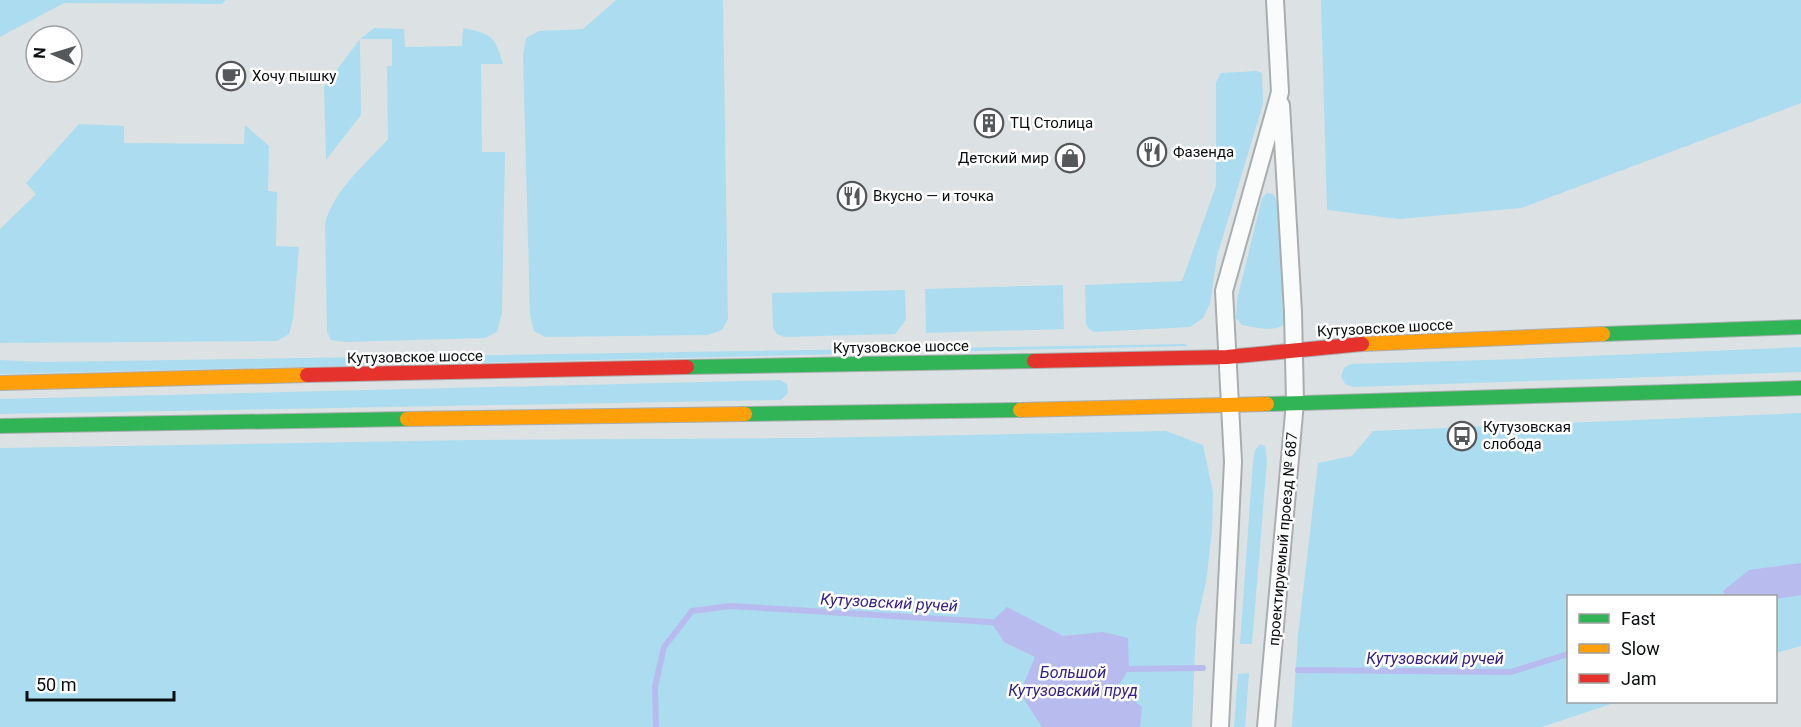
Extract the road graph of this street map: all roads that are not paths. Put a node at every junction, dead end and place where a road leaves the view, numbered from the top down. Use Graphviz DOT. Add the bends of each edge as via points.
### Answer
graph roads {
  1 [pos="1275,0"];
  2 [pos="1280,92"];
  3 [pos="1801,327"];
  4 [pos="1295,351"];
  5 [pos="1227,357"];
  6 [pos="0,383"];
  7 [pos="1801,388"];
  8 [pos="1295,402"];
  9 [pos="1231,405"];
  10 [pos="0,426"];
  11 [pos="1220,727"];
  12 [pos="1266,727"];
  1 -- 2 [label="street, проектируемый проезд № 687"];
  2 -- 4 [label="street, проектируемый проезд № 687"];
  2 -- 5 [label="street" via="1224,291"];
  3 -- 4 [label="main road, Кутузовское шоссе" via="1376,343"];
  4 -- 5 [label="main road, Кутузовское шоссе"];
  4 -- 8 [label="street, проектируемый проезд № 687"];
  5 -- 6 [label="main road, Кутузовское шоссе"];
  5 -- 9 [label="street"];
  7 -- 8 [label="main road"];
  8 -- 9 [label="main road"];
  8 -- 12 [label="street, проектируемый проезд № 687"];
  9 -- 10 [label="main road"];
  9 -- 11 [label="street" via="1233,462"];
}
